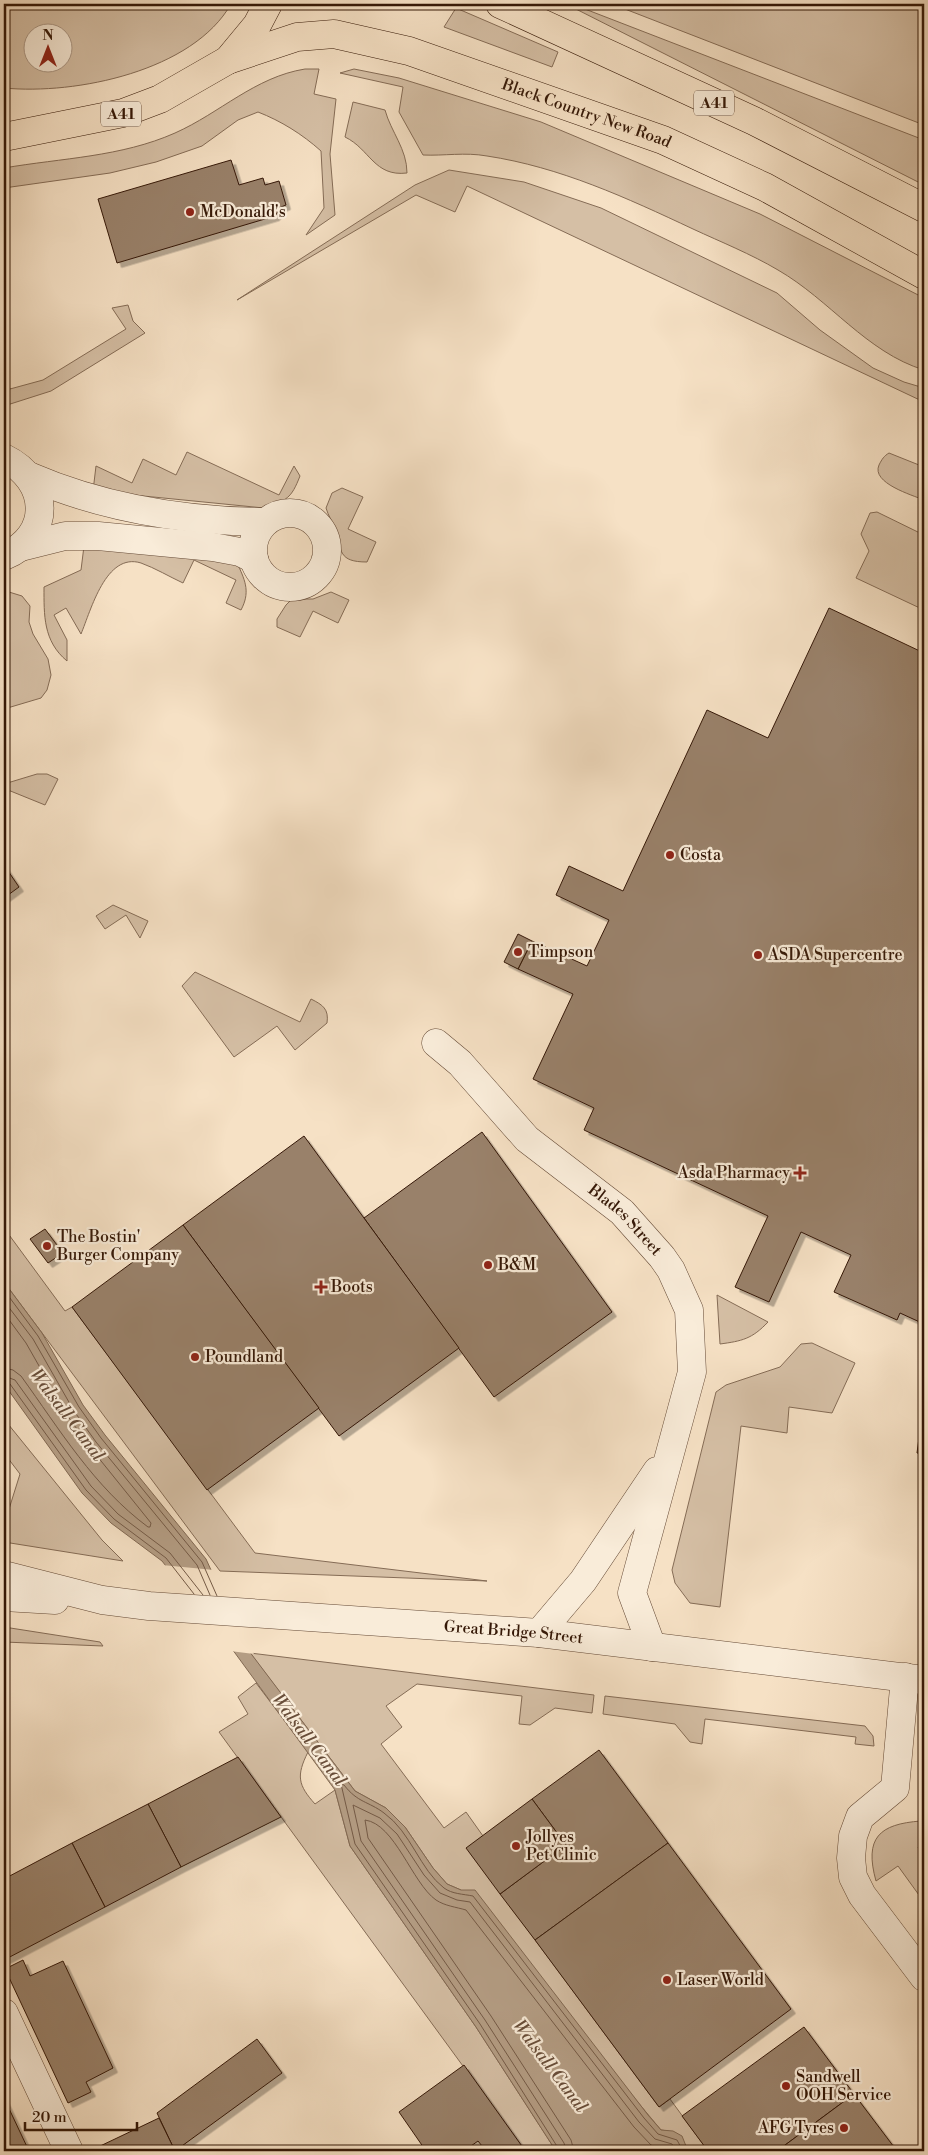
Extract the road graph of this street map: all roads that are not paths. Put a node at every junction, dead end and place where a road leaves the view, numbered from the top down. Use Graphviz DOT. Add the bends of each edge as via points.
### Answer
graph roads {
  1 [pos="268,4"];
  2 [pos="500,4"];
  3 [pos="228,60"];
  4 [pos="4,137"];
  5 [pos="924,208"];
  6 [pos="924,275"];
  7 [pos="4,458"];
  8 [pos="29,476"];
  9 [pos="265,522"];
  10 [pos="12,552"];
  11 [pos="254,559"];
  12 [pos="436,1043"];
  13 [pos="669,1453"];
  14 [pos="4,1575"];
  15 [pos="4,1597"];
  16 [pos="102,1600"];
  17 [pos="539,1633"];
  18 [pos="652,1647"];
  19 [pos="915,1678"];
  20 [pos="924,1977"];
  21 [pos="4,2013"];
  22 [pos="69,2151"];
  1 -- 3 [label="highway, A41" via="257,25"];
  2 -- 5 [label="highway, A41" via="754,121"];
  3 -- 4 [label="highway, A41" via="160,99 122,114"];
  3 -- 6 [label="highway, Black Country New Road / A41" via="297,37 334,34 409,51 662,140 765,186"];
  7 -- 8 [label="street" via="17,464"];
  8 -- 9 [label="street" via="65,491 131,508 232,522"];
  8 -- 10 [label="street" via="37,490 40,506 38,524 29,539"];
  9 -- 11 [label="street" via="254,539"];
  9 -- 11 [label="street" via="278,514 290,512 312,520 325,539 327,551 324,562 308,582 284,586 262,575"];
  10 -- 11 [label="street" via="65,536 98,536 213,547 240,552"];
  12 -- 13 [label="street, Blades Street" via="460,1062 526,1139 622,1212 671,1270 689,1310 692,1372"];
  13 -- 17 [label="street, Blades Street" via="582,1581"];
  13 -- 18 [label="street, Blades Street" via="632,1593"];
  14 -- 16 [label="street, Great Bridge Street"];
  15 -- 16 [label="street, Great Bridge Street" via="19,1600"];
  16 -- 17 [label="street, Great Bridge Street"];
  17 -- 18 [label="street, Great Bridge Street"];
  18 -- 19 [label="street, Great Bridge Street"];
  19 -- 20 [label="street" via="895,1788 860,1817 853,1836 851,1858 852,1877 862,1895"];
  21 -- 22 [label="street"];
}
